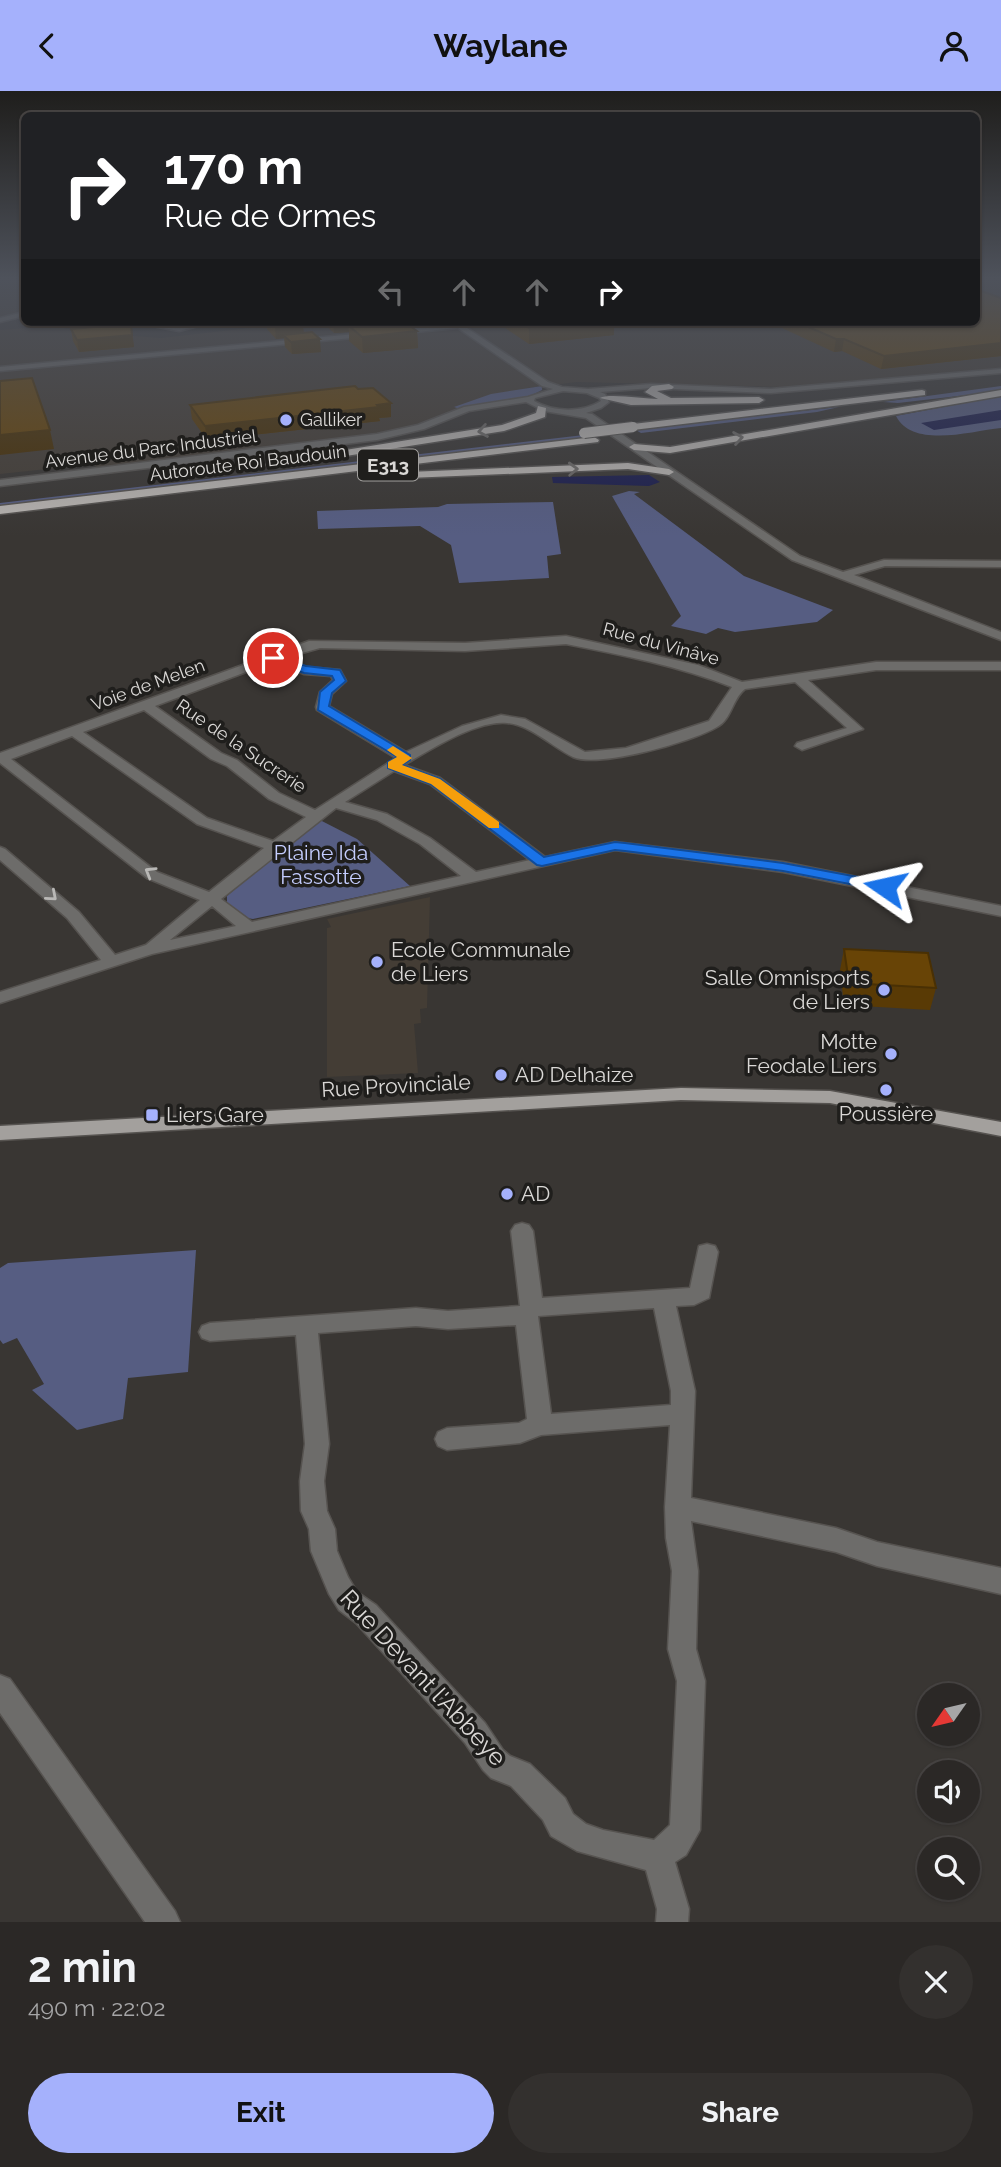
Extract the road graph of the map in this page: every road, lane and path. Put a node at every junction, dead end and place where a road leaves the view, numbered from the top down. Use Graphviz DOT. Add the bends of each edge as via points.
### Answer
graph roads {
  1 [pos="36,365"];
  2 [pos="514,365"];
  3 [pos="0,369"];
  4 [pos="1001,371"];
  5 [pos="1001,384"];
  6 [pos="542,385"];
  7 [pos="669,387"];
  8 [pos="612,389"];
  9 [pos="952,390"];
  10 [pos="588,391"];
  11 [pos="1001,393"];
  12 [pos="604,397"];
  13 [pos="690,402"];
  14 [pos="535,404"];
  15 [pos="591,413"];
  16 [pos="634,447"];
  17 [pos="670,450"];
  18 [pos="651,459"];
  19 [pos="628,466"];
  20 [pos="251,468"];
  21 [pos="228,471"];
  22 [pos="669,472"];
  23 [pos="0,483"];
  24 [pos="184,484"];
  25 [pos="0,501"];
  26 [pos="0,510"];
  27 [pos="1001,564"];
  28 [pos="840,576"];
  29 [pos="1001,636"];
  30 [pos="309,645"];
  31 [pos="273,658"];
  32 [pos="1001,666"];
  33 [pos="798,678"];
  34 [pos="741,686"];
  35 [pos="146,705"];
  36 [pos="74,731"];
  37 [pos="802,746"];
  38 [pos="1,758"];
  39 [pos="406,758"];
  40 [pos="392,765"];
  41 [pos="333,803"];
  42 [pos="316,816"];
  43 [pos="275,847"];
  44 [pos="0,852"];
  45 [pos="542,862"];
  46 [pos="473,877"];
  47 [pos="212,899"];
  48 [pos="1001,911"];
  49 [pos="248,927"];
  50 [pos="148,950"];
  51 [pos="112,962"];
  52 [pos="0,998"];
  53 [pos="1001,1129"];
  54 [pos="0,1133"];
  55 [pos="522,1231"];
  56 [pos="707,1252"];
  57 [pos="663,1299"];
  58 [pos="529,1311"];
  59 [pos="306,1325"];
  60 [pos="210,1332"];
  61 [pos="682,1414"];
  62 [pos="540,1425"];
  63 [pos="447,1439"];
  64 [pos="678,1507"];
  65 [pos="1001,1581"];
  66 [pos="0,1689"];
  67 [pos="659,1856"];
  68 [pos="164,1922"];
  69 [pos="672,1922"];
  1 -- 3 [label="street"];
  2 -- 6 [label="street"];
  4 -- 7 [label="street" via="771,391"];
  5 -- 9 [label="highway"];
  6 -- 10 [label="street"];
  6 -- 14 [label="street"];
  7 -- 8 [label="street"];
  7 -- 13 [label="highway" via="650,392"];
  8 -- 10 [label="street"];
  8 -- 12 [label="street"];
  10 -- 12 [label="street"];
  17 -- 11 [label="highway, one-way"];
  11 -- 24 [label="highway, Autoroute Roi Baudouin / E313"];
  12 -- 13 [label="highway" via="622,402"];
  12 -- 15 [label="street" via="604,404"];
  13 -- 24 [label="highway, Autoroute Roi Baudouin / E313, bridge" via="934,392"];
  14 -- 15 [label="street, Avenue du Parc Industriel"];
  14 -- 20 [label="highway, one-way" via="541,415 504,428"];
  14 -- 23 [label="street, Avenue du Parc Industriel" via="509,403 453,414 377,437"];
  15 -- 16 [label="street"];
  16 -- 17 [label="highway"];
  16 -- 18 [label="street"];
  17 -- 18 [label="highway"];
  18 -- 19 [label="highway"];
  18 -- 22 [label="street"];
  19 -- 22 [label="highway"];
  24 -- 19 [label="highway, one-way"];
  21 -- 24 [label="highway"];
  22 -- 28 [label="street" via="786,553"];
  24 -- 25 [label="highway, Autoroute Roi Baudouin / E313"];
  24 -- 26 [label="highway, Autoroute Roi Baudouin / E313"];
  27 -- 28 [label="street" via="884,563"];
  28 -- 29 [label="street"];
  30 -- 31 [label="street, Voie de Melen"];
  30 -- 34 [label="street, Rue du Vinâve" via="465,647 566,640 643,655"];
  31 -- 35 [label="street, Voie de Melen"];
  31 -- 39 [label="street" via="304,670 336,673 340,681 326,692 322,708"];
  32 -- 33 [label="street, Rue du Vinâve" via="876,666"];
  33 -- 34 [label="street, Rue du Vinâve"];
  33 -- 37 [label="street" via="856,729"];
  34 -- 39 [label="street" via="730,694 722,717 714,724 598,758 581,756 506,718 448,735"];
  35 -- 36 [label="street, Voie de Melen"];
  35 -- 42 [label="street, Rue de la Sucrerie" via="274,796"];
  36 -- 38 [label="street, Voie de Melen"];
  36 -- 43 [label="street" via="202,821"];
  47 -- 38 [label="street, one-way" via="152,875"];
  39 -- 40 [label="street"];
  40 -- 41 [label="street"];
  40 -- 45 [label="street" via="435,782"];
  41 -- 42 [label="street"];
  41 -- 46 [label="street" via="382,817 425,841"];
  42 -- 43 [label="street"];
  43 -- 47 [label="street"];
  44 -- 51 [label="street, one-way" via="74,915"];
  45 -- 46 [label="street"];
  45 -- 48 [label="street" via="615,846 638,848 783,867"];
  46 -- 49 [label="street"];
  47 -- 49 [label="street"];
  47 -- 50 [label="street"];
  49 -- 50 [label="street"];
  50 -- 51 [label="street"];
  51 -- 52 [label="street"];
  53 -- 54 [label="main road, Rue Provinciale" via="830,1097 681,1094"];
  55 -- 58 [label="street"];
  56 -- 57 [label="street" via="701,1291"];
  57 -- 58 [label="street"];
  57 -- 61 [label="street" via="683,1391"];
  58 -- 59 [label="street" via="448,1320 416,1317"];
  58 -- 62 [label="street"];
  59 -- 60 [label="street"];
  59 -- 67 [label="street, Rue Devant l'Abbeye" via="317,1444 314,1511 330,1568 348,1601 400,1650 501,1767 520,1774 554,1809 562,1825 603,1845"];
  61 -- 62 [label="street"];
  61 -- 64 [label="street"];
  62 -- 63 [label="street" via="520,1433"];
  64 -- 65 [label="street"];
  64 -- 67 [label="street" via="685,1571 682,1649 691,1681 685,1830"];
  66 -- 68 [label="street"];
  67 -- 69 [label="street"];
}
